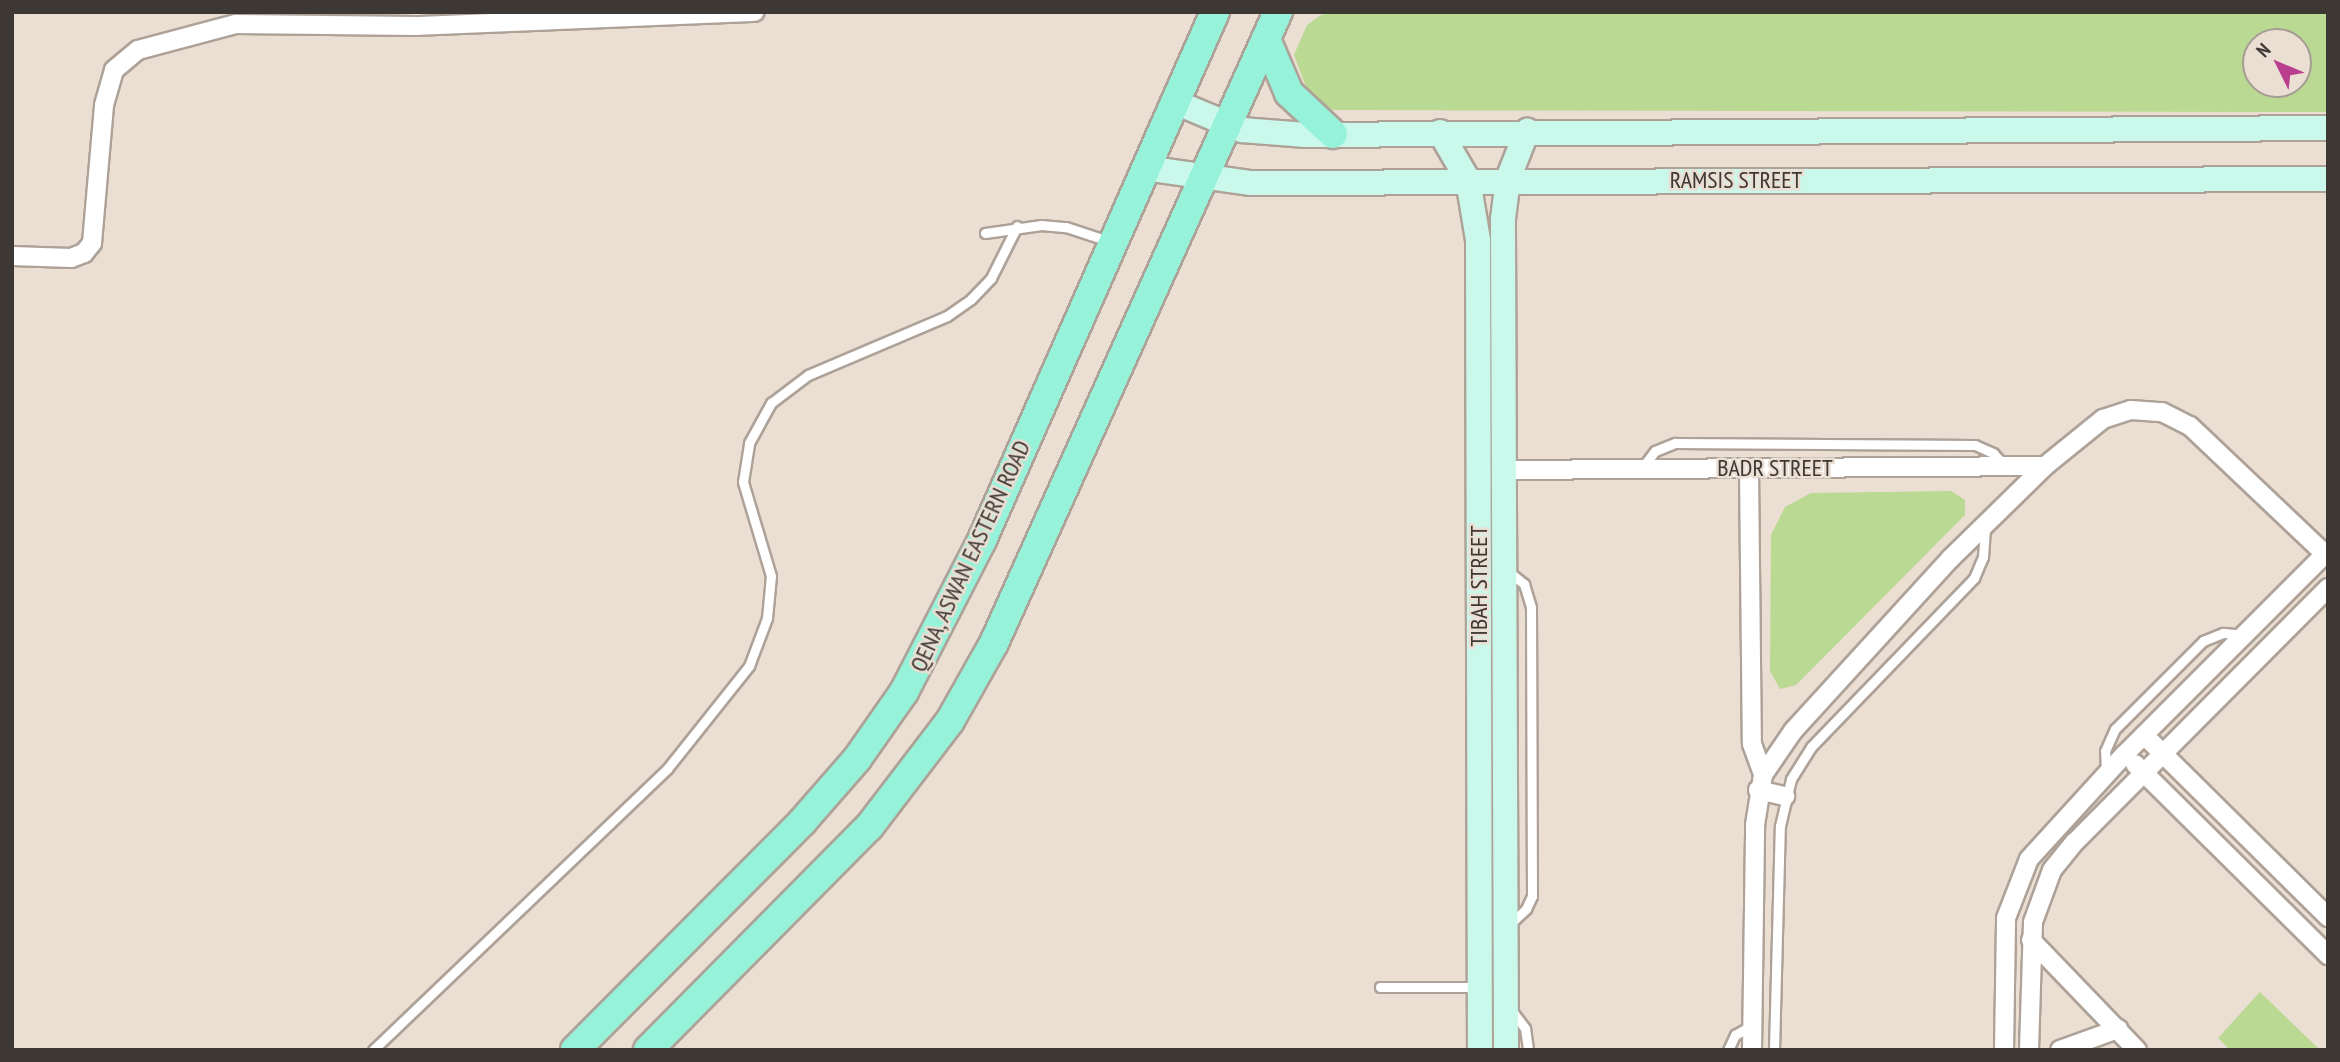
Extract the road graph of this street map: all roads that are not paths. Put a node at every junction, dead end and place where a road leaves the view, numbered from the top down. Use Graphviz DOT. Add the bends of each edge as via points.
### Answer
graph roads {
  1 [pos="755,12"];
  2 [pos="1215,12"];
  3 [pos="1278,12"];
  4 [pos="1265,39"];
  5 [pos="1175,102"];
  6 [pos="1225,125"];
  7 [pos="2328,128"];
  8 [pos="1527,131"];
  9 [pos="1440,132"];
  10 [pos="1333,134"];
  11 [pos="1145,168"];
  12 [pos="1202,178"];
  13 [pos="1508,179"];
  14 [pos="2328,179"];
  15 [pos="1468,180"];
  16 [pos="1017,226"];
  17 [pos="985,233"];
  18 [pos="1112,243"];
  19 [pos="12,256"];
  20 [pos="2045,466"];
  21 [pos="2006,467"];
  22 [pos="1642,468"];
  23 [pos="1749,469"];
  24 [pos="1504,470"];
  25 [pos="1984,524"];
  26 [pos="2326,553"];
  27 [pos="2328,588"];
  28 [pos="2244,635"];
  29 [pos="2144,735"];
  30 [pos="2125,754"];
  31 [pos="2163,754"];
  32 [pos="2144,772"];
  33 [pos="2106,775"];
  34 [pos="1761,782"];
  35 [pos="1785,796"];
  36 [pos="2328,917"];
  37 [pos="2031,940"];
  38 [pos="2328,956"];
  39 [pos="1480,987"];
  40 [pos="1380,988"];
  41 [pos="1506,997"];
  42 [pos="1752,1024"];
  43 [pos="2118,1029"];
  44 [pos="373,1050"];
  45 [pos="575,1050"];
  46 [pos="648,1050"];
  47 [pos="1480,1050"];
  48 [pos="1506,1050"];
  49 [pos="1528,1050"];
  50 [pos="1728,1050"];
  51 [pos="1752,1050"];
  52 [pos="1774,1050"];
  53 [pos="2004,1050"];
  54 [pos="2029,1050"];
  55 [pos="2060,1050"];
  56 [pos="2137,1050"];
  1 -- 19 [label="street" via="417,26 236,24 138,50 114,70 104,105 92,243 71,258"];
  2 -- 5 [label="main road, QENA, ASWAN EASTERN ROAD"];
  3 -- 4 [label="main road"];
  4 -- 6 [label="main road"];
  4 -- 10 [label="main road" via="1289,93"];
  5 -- 6 [label="main road, RAMSIS STREET"];
  5 -- 11 [label="main road, QENA, ASWAN EASTERN ROAD"];
  6 -- 10 [label="main road, RAMSIS STREET" via="1263,133"];
  6 -- 12 [label="main road"];
  7 -- 8 [label="main road, RAMSIS STREET"];
  8 -- 9 [label="main road, RAMSIS STREET"];
  8 -- 13 [label="main road, TIBAH STREET"];
  9 -- 10 [label="main road, RAMSIS STREET"];
  9 -- 15 [label="main road, TIBAH STREET"];
  11 -- 12 [label="main road, RAMSIS STREET"];
  11 -- 18 [label="main road, QENA, ASWAN EASTERN ROAD"];
  12 -- 15 [label="main road, RAMSIS STREET" via="1262,183"];
  12 -- 46 [label="main road" via="994,643 950,721 869,827"];
  13 -- 14 [label="main road, RAMSIS STREET"];
  13 -- 15 [label="main road, RAMSIS STREET"];
  13 -- 24 [label="main road, TIBAH STREET" via="1503,219"];
  15 -- 39 [label="main road, TIBAH STREET" via="1478,240"];
  16 -- 17 [label="lane"];
  16 -- 18 [label="lane" via="1066,227"];
  16 -- 44 [label="lane" via="991,278 971,299 947,316 808,375 771,402 749,443 743,482 771,576 768,618 749,666 667,769"];
  18 -- 45 [label="main road, QENA, ASWAN EASTERN ROAD" via="982,540 904,692 857,759 809,814"];
  20 -- 21 [label="street, BADR STREET"];
  20 -- 25 [label="street"];
  20 -- 26 [label="street" via="2103,419 2131,410 2162,412 2190,426"];
  21 -- 22 [label="lane" via="1993,453 1975,445 1675,443 1655,451"];
  21 -- 23 [label="street, BADR STREET"];
  22 -- 23 [label="street, BADR STREET"];
  22 -- 24 [label="street, BADR STREET"];
  23 -- 34 [label="street" via="1752,734"];
  24 -- 41 [label="main road, TIBAH STREET"];
  25 -- 34 [label="street" via="1793,731"];
  25 -- 35 [label="lane" via="1983,558 1974,578 1811,747"];
  26 -- 28 [label="street"];
  27 -- 31 [label="street"];
  28 -- 29 [label="street"];
  28 -- 33 [label="lane" via="2223,633 2203,641 2115,729 2105,751"];
  29 -- 30 [label="street"];
  29 -- 31 [label="street"];
  30 -- 32 [label="street"];
  30 -- 33 [label="street"];
  31 -- 32 [label="street"];
  31 -- 36 [label="street"];
  32 -- 37 [label="street" via="2052,870 2037,904"];
  32 -- 38 [label="street"];
  33 -- 53 [label="street" via="2041,842 2015,888 2004,939"];
  34 -- 35 [label="street"];
  34 -- 42 [label="street"];
  35 -- 52 [label="lane"];
  37 -- 43 [label="street"];
  37 -- 54 [label="street"];
  39 -- 40 [label="lane"];
  39 -- 41 [label="main road"];
  39 -- 47 [label="main road, TIBAH STREET"];
  41 -- 48 [label="main road, TIBAH STREET"];
  41 -- 49 [label="lane" via="1525,1028"];
  42 -- 50 [label="lane" via="1735,1035"];
  42 -- 51 [label="street"];
  43 -- 55 [label="street"];
  43 -- 56 [label="street"];
}
